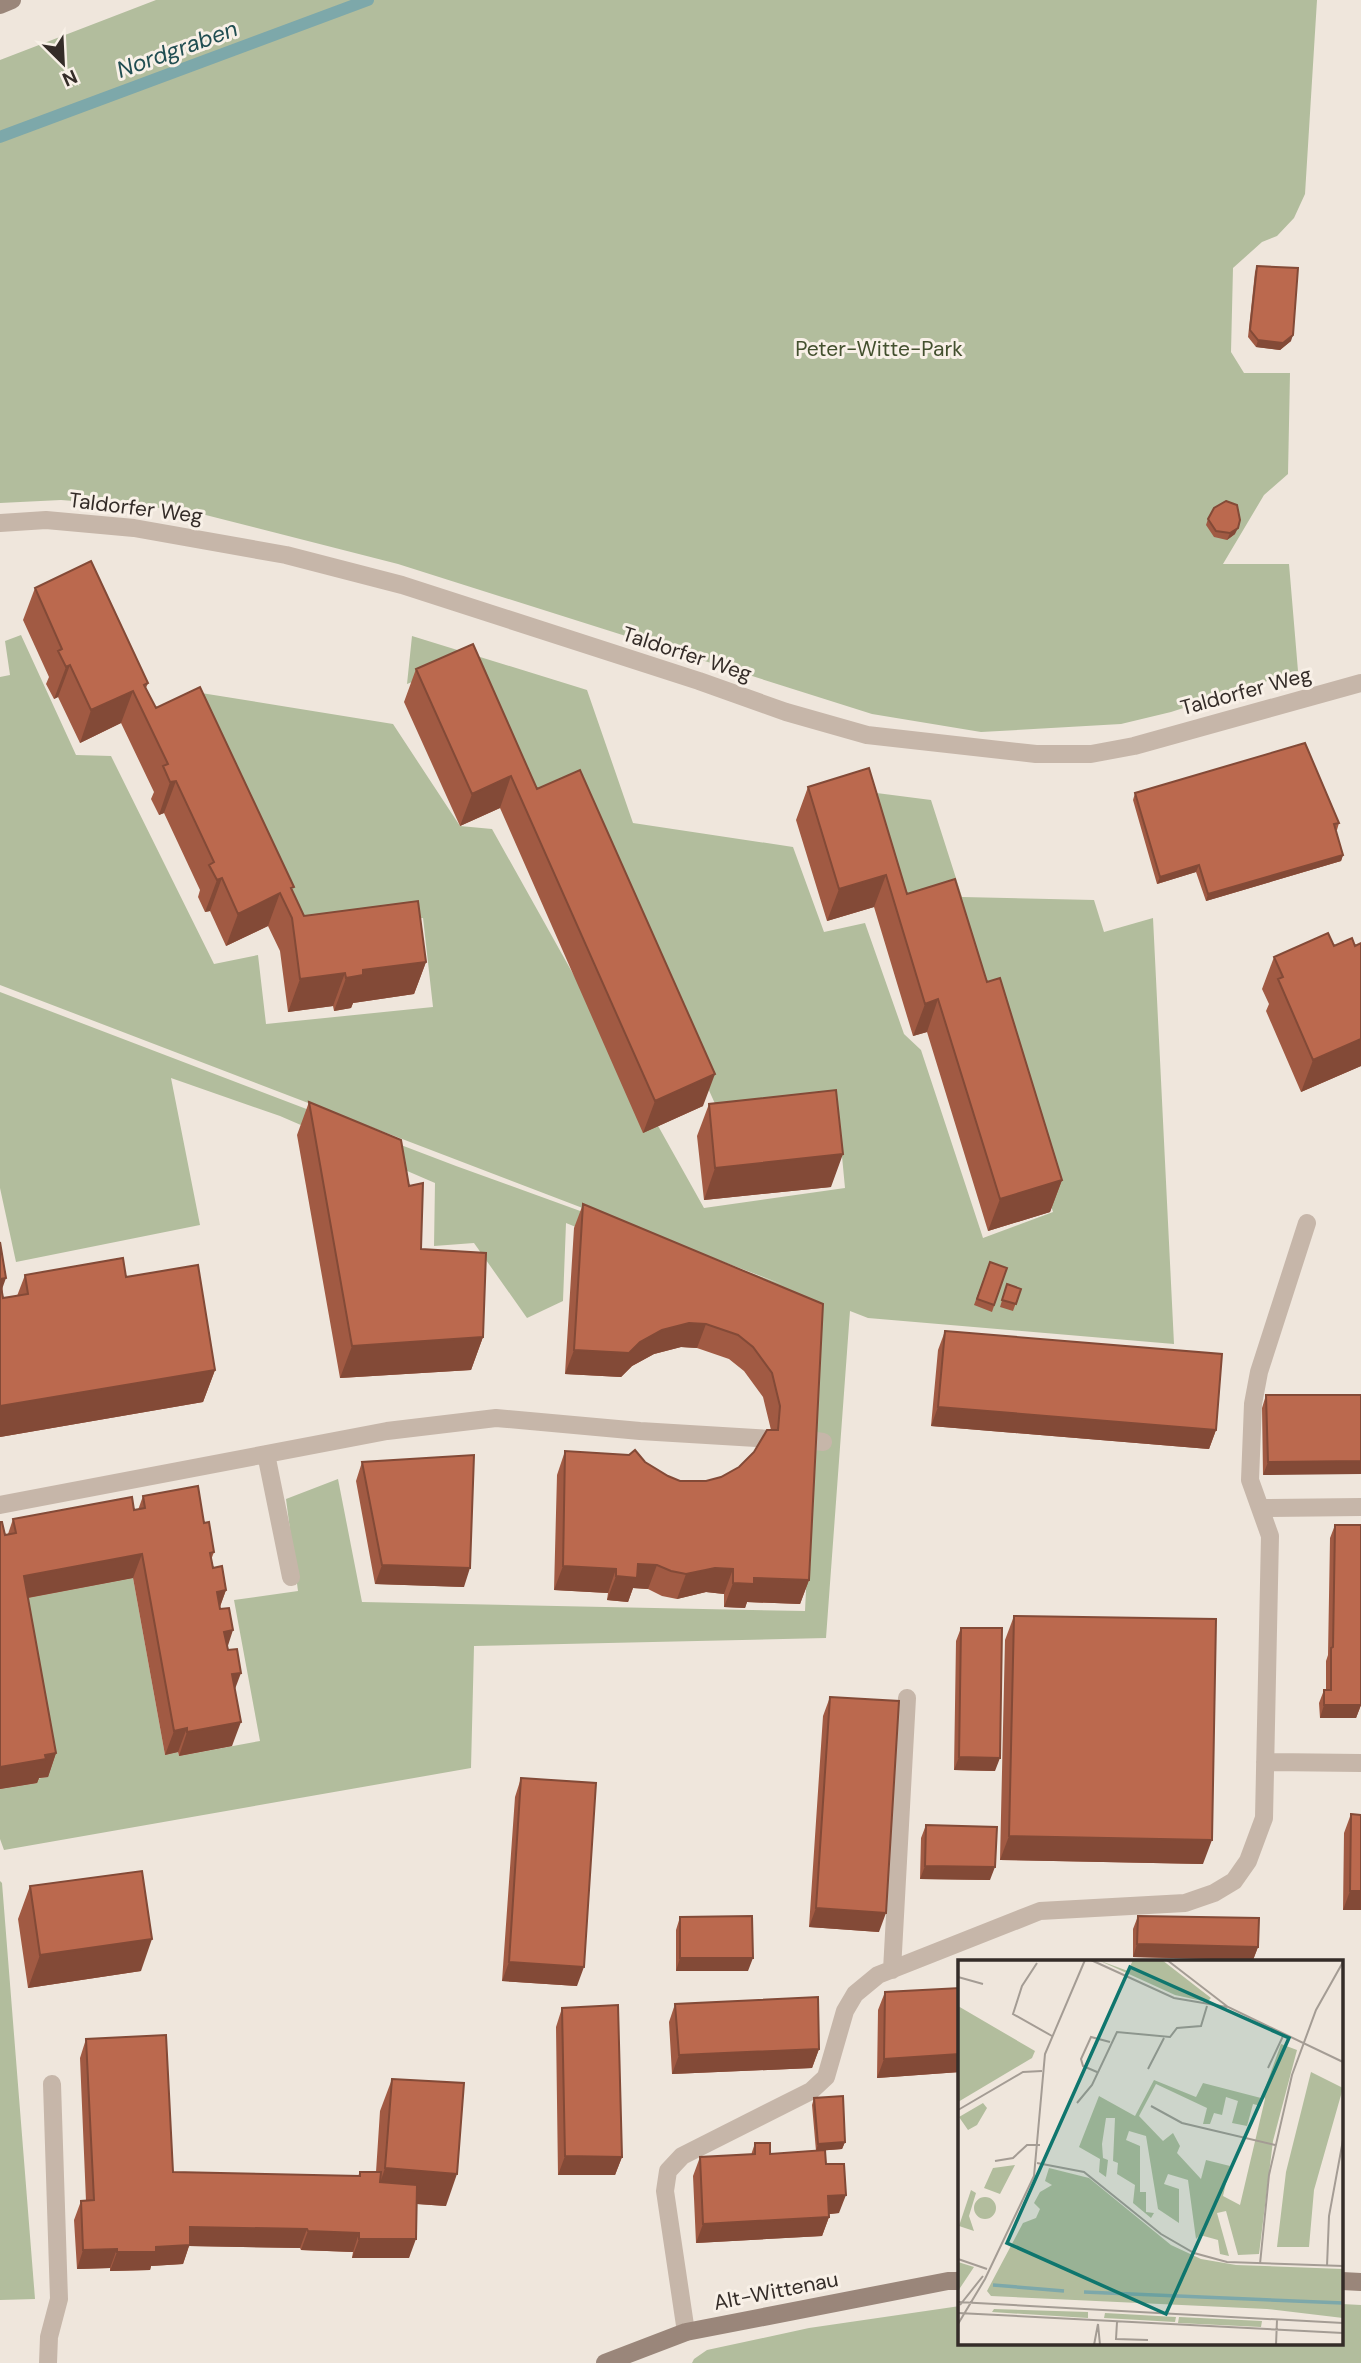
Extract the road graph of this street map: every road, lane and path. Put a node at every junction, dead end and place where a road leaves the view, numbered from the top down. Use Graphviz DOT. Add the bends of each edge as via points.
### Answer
graph roads {
  1 [pos="12,0"];
  2 [pos="0,5"];
  3 [pos="0,523"];
  4 [pos="1361,683"];
  5 [pos="1307,1223"];
  6 [pos="771,1438"];
  7 [pos="266,1454"];
  8 [pos="0,1505"];
  9 [pos="1361,1507"];
  10 [pos="1259,1508"];
  11 [pos="291,1577"];
  12 [pos="907,1698"];
  13 [pos="1265,1762"];
  14 [pos="1361,1763"];
  15 [pos="892,1970"];
  16 [pos="52,2084"];
  17 [pos="958,2281"];
  18 [pos="686,2332"];
  19 [pos="48,2363"];
  20 [pos="605,2363"];
  1 -- 2 [label="main road"];
  3 -- 4 [label="street, Taldorfer Weg" via="46,520 134,528 286,555 401,585 867,735 1036,754 1091,754"];
  5 -- 10 [label="street" via="1253,1404 1250,1480"];
  6 -- 7 [label="street" via="495,1418 387,1431"];
  7 -- 8 [label="street"];
  7 -- 11 [label="street"];
  9 -- 10 [label="street"];
  10 -- 13 [label="street" via="1270,1536"];
  12 -- 15 [label="street"];
  13 -- 14 [label="street"];
  13 -- 15 [label="street" via="1264,1818 1248,1861 1234,1881 1214,1893 1185,1903 1040,1911"];
  15 -- 18 [label="street" via="855,1994 845,2011 826,2077 811,2091 682,2156 668,2171 665,2191"];
  16 -- 19 [label="street" via="59,2299"];
  17 -- 18 [label="main road, Alt-Wittenau"];
  18 -- 20 [label="main road, Alt-Wittenau"];
}
